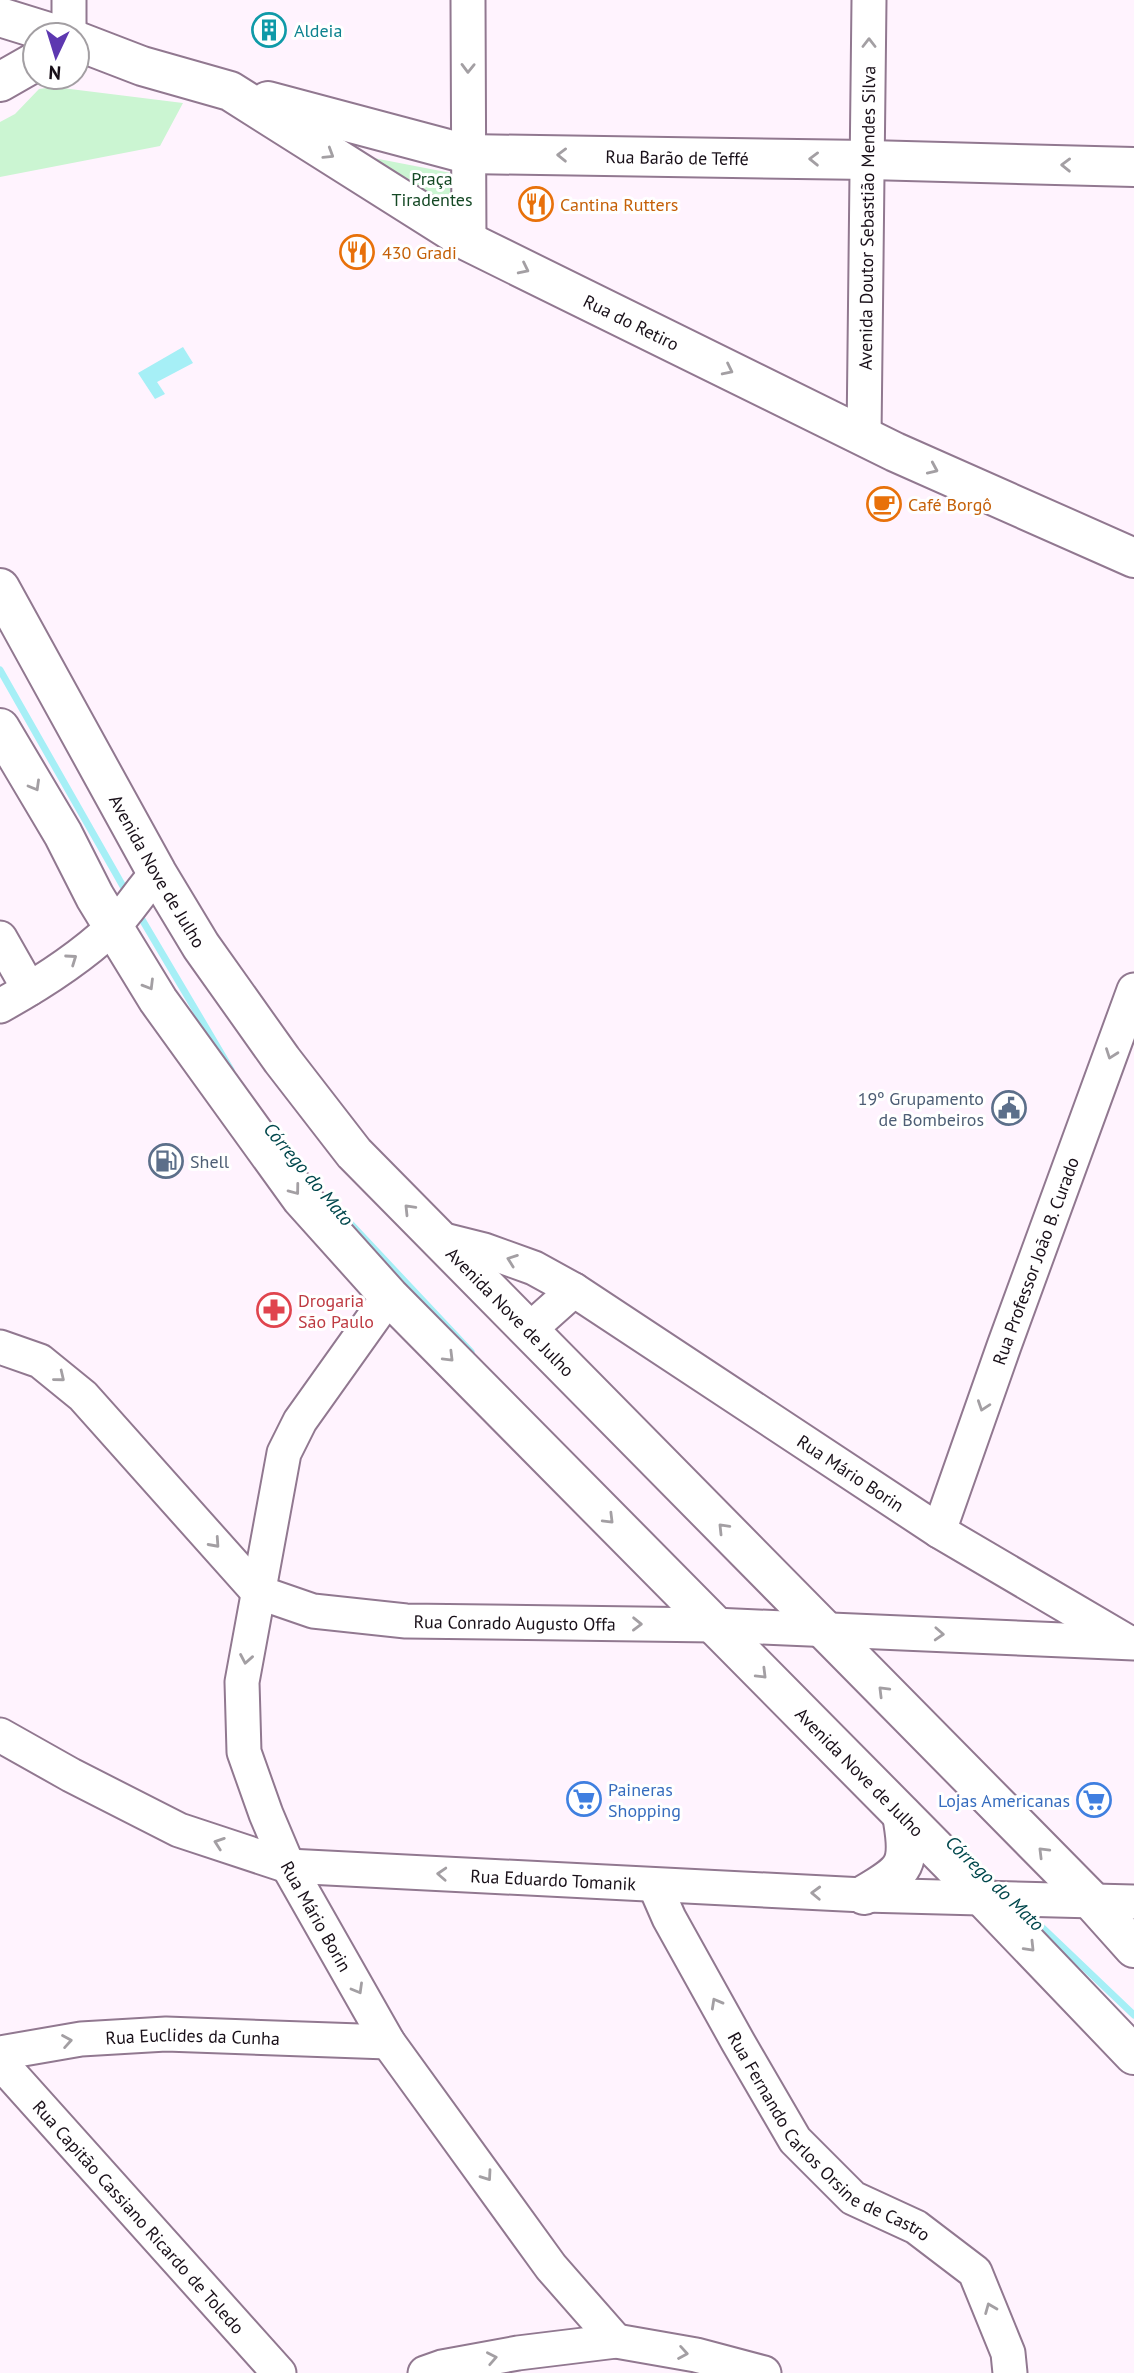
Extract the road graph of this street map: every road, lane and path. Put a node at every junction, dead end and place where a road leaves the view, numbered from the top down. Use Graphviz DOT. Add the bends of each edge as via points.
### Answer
graph roads {
  1 [pos="69,0"];
  2 [pos="468,0"];
  3 [pos="869,0"];
  4 [pos="69,21"];
  5 [pos="91,46"];
  6 [pos="142,66"];
  7 [pos="91,71"];
  8 [pos="230,91"];
  9 [pos="467,154"];
  10 [pos="869,160"];
  11 [pos="1134,167"];
  12 [pos="469,242"];
  13 [pos="864,437"];
  14 [pos="1134,558"];
  15 [pos="0,588"];
  16 [pos="0,728"];
  17 [pos="148,883"];
  18 [pos="115,924"];
  19 [pos="0,938"];
  20 [pos="29,989"];
  21 [pos="1134,990"];
  22 [pos="0,1006"];
  23 [pos="436,1238"];
  24 [pos="574,1290"];
  25 [pos="389,1296"];
  26 [pos="528,1331"];
  27 [pos="0,1347"];
  28 [pos="939,1531"];
  29 [pos="258,1592"];
  30 [pos="714,1625"];
  31 [pos="822,1629"];
  32 [pos="1133,1644"];
  33 [pos="0,1735"];
  34 [pos="902,1815"];
  35 [pos="288,1866"];
  36 [pos="655,1886"];
  37 [pos="864,1895"];
  38 [pos="997,1898"];
  39 [pos="1083,1900"];
  40 [pos="1134,1902"];
  41 [pos="1134,1948"];
  42 [pos="388,2042"];
  43 [pos="0,2053"];
  44 [pos="1134,2054"];
  45 [pos="0,2062"];
  46 [pos="616,2342"];
  47 [pos="279,2373"];
  48 [pos="425,2373"];
  49 [pos="764,2373"];
  50 [pos="1010,2373"];
  1 -- 4 [label="street"];
  2 -- 9 [label="street, one-way"];
  10 -- 3 [label="street, Avenida Doutor Sebastião Mendes Silva, one-way"];
  5 -- 6 [label="main road, Rua do Retiro"];
  6 -- 7 [label="main road, Rua do Retiro"];
  6 -- 8 [label="main road, Rua do Retiro"];
  8 -- 9 [label="main road, Rua Barão de Teffé"];
  8 -- 12 [label="main road, Rua do Retiro, one-way"];
  10 -- 9 [label="main road, Rua Barão de Teffé, one-way"];
  9 -- 12 [label="street"];
  11 -- 10 [label="main road, Rua Barão de Teffé, one-way"];
  10 -- 13 [label="street, Avenida Doutor Sebastião Mendes Silva"];
  12 -- 13 [label="main road, Rua do Retiro, one-way"];
  13 -- 14 [label="main road, Rua do Retiro, one-way"];
  15 -- 17 [label="main road, Avenida Nove de Julho"];
  16 -- 18 [label="main road, Avenida Nove de Julho, one-way" via="63,834 94,897"];
  17 -- 18 [label="street"];
  23 -- 17 [label="main road, Avenida Nove de Julho, one-way" via="354,1153 201,946"];
  20 -- 18 [label="street, one-way"];
  18 -- 25 [label="main road, Avenida Nove de Julho, one-way" via="158,1000 301,1198"];
  19 -- 20 [label="street"];
  20 -- 22 [label="street"];
  21 -- 28 [label="street, Rua Professor João B. Curado, one-way"];
  24 -- 23 [label="street, Rua Mário Borin, one-way" via="534,1268"];
  23 -- 26 [label="main road, Avenida Nove de Julho"];
  24 -- 26 [label="street"];
  24 -- 28 [label="street, Rua Mário Borin"];
  25 -- 29 [label="street, Rua Mário Borin" via="300,1421 284,1454"];
  25 -- 30 [label="main road, Avenida Nove de Julho, one-way"];
  31 -- 26 [label="main road, Avenida Nove de Julho, one-way"];
  27 -- 29 [label="street, Rua Conrado Augusto Offa, one-way" via="40,1361 83,1396"];
  28 -- 32 [label="street, Rua Mário Borin"];
  29 -- 30 [label="street, Rua Conrado Augusto Offa, one-way" via="313,1611 406,1621"];
  29 -- 35 [label="street, Rua Mário Borin, one-way" via="242,1682 244,1752"];
  30 -- 31 [label="street, Rua Conrado Augusto Offa"];
  30 -- 34 [label="main road, Avenida Nove de Julho, one-way"];
  31 -- 32 [label="street, Rua Conrado Augusto Offa, one-way"];
  39 -- 31 [label="main road, Avenida Nove de Julho, one-way"];
  35 -- 33 [label="street, Rua Eduardo Tomanik, one-way" via="179,1830"];
  34 -- 37 [label="main road" via="905,1861 896,1877"];
  34 -- 38 [label="main road, Avenida Nove de Julho"];
  36 -- 35 [label="street, Rua Eduardo Tomanik, one-way"];
  35 -- 42 [label="street, Rua Mário Borin, one-way"];
  37 -- 36 [label="street, Rua Eduardo Tomanik, one-way"];
  50 -- 36 [label="street, Rua Fernando Carlos Orsine de Castro, one-way" via="1008,2353 975,2272 916,2227 853,2198 795,2140"];
  37 -- 38 [label="street, Rua Eduardo Tomanik"];
  38 -- 39 [label="street, Rua Eduardo Tomanik"];
  38 -- 44 [label="main road, Avenida Nove de Julho, one-way"];
  39 -- 40 [label="street, Rua Eduardo Tomanik"];
  39 -- 41 [label="main road, Avenida Nove de Julho"];
  43 -- 42 [label="street, Rua Euclides da Cunha, one-way" via="81,2039 166,2034"];
  42 -- 46 [label="street, Rua Mário Borin, one-way" via="551,2267"];
  45 -- 47 [label="street, Rua Capitão Cassiano Ricardo de Toledo"];
  48 -- 46 [label="street, one-way" via="518,2353"];
  46 -- 49 [label="street, one-way" via="696,2355"];
}
